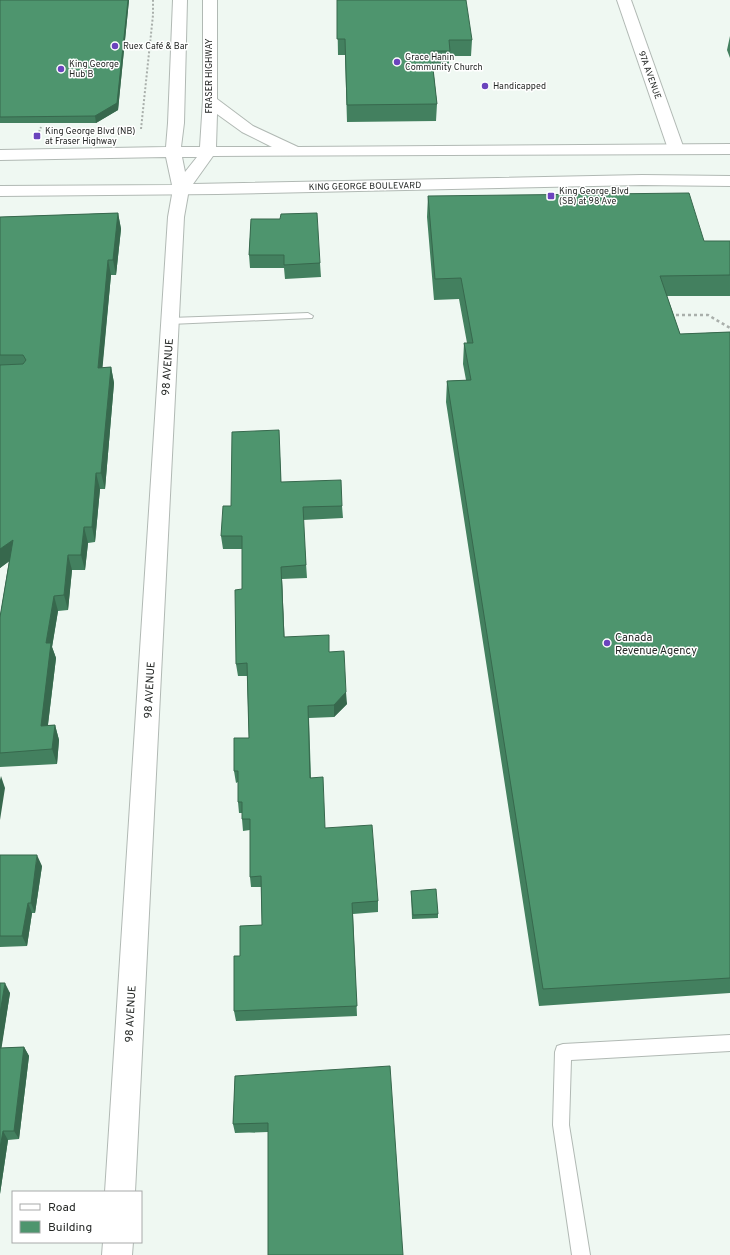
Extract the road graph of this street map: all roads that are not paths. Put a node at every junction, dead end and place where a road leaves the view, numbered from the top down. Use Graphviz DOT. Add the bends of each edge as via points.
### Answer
graph roads {
  1 [pos="180,0"];
  2 [pos="210,0"];
  3 [pos="624,0"];
  4 [pos="210,100"];
  5 [pos="676,149"];
  6 [pos="730,149"];
  7 [pos="173,152"];
  8 [pos="208,152"];
  9 [pos="306,152"];
  10 [pos="0,155"];
  11 [pos="730,181"];
  12 [pos="181,189"];
  13 [pos="0,191"];
  14 [pos="308,316"];
  15 [pos="170,321"];
  16 [pos="730,1043"];
  17 [pos="120,1191"];
  18 [pos="118,1243"];
  19 [pos="117,1255"];
  20 [pos="581,1255"];
  1 -- 7 [label="main road"];
  2 -- 4 [label="main road, FRASER HIGHWAY"];
  3 -- 5 [label="main road, 97A AVENUE"];
  4 -- 8 [label="main road, FRASER HIGHWAY"];
  4 -- 9 [label="main road" via="245,128 272,142"];
  5 -- 6 [label="main road"];
  5 -- 9 [label="main road"];
  7 -- 8 [label="main road"];
  7 -- 10 [label="main road"];
  7 -- 12 [label="main road"];
  8 -- 9 [label="main road"];
  8 -- 12 [label="main road"];
  11 -- 12 [label="main road, KING GEORGE BOULEVARD" via="642,180"];
  12 -- 13 [label="main road, KING GEORGE BOULEVARD"];
  12 -- 15 [label="main road, 98 AVENUE" via="176,217"];
  14 -- 15 [label="lane"];
  15 -- 17 [label="main road, 98 AVENUE"];
  16 -- 20 [label="lane" via="563,1052 561,1125"];
  18 -- 19 [label="main road"];
}
